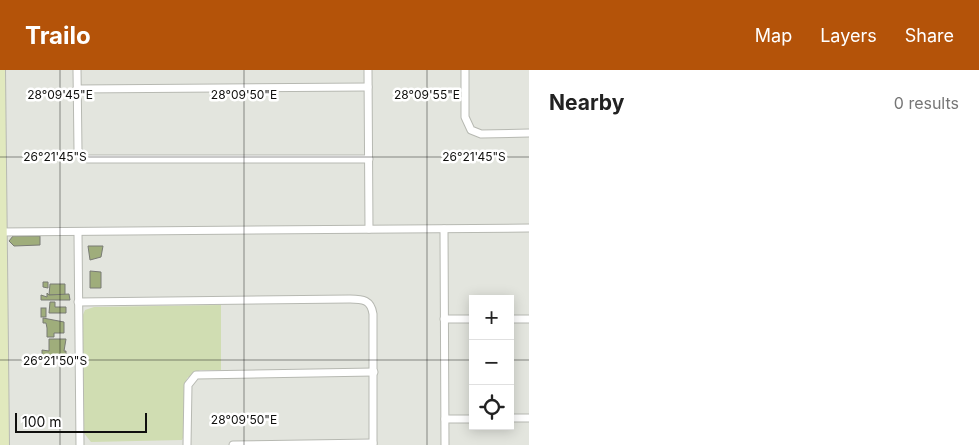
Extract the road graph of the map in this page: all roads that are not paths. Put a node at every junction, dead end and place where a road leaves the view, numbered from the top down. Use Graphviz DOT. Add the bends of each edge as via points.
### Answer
graph roads {
  1 [pos="0,70"];
  2 [pos="77,70"];
  3 [pos="368,70"];
  4 [pos="465,70"];
  5 [pos="368,87"];
  6 [pos="77,89"];
  7 [pos="529,133"];
  8 [pos="369,158"];
  9 [pos="529,228"];
  10 [pos="370,229"];
  11 [pos="444,229"];
  12 [pos="1,232"];
  13 [pos="78,232"];
  14 [pos="78,302"];
  15 [pos="444,319"];
  16 [pos="469,319"];
  17 [pos="514,319"];
  18 [pos="529,319"];
  19 [pos="374,372"];
  20 [pos="514,418"];
  21 [pos="529,418"];
  22 [pos="445,419"];
  23 [pos="469,419"];
  24 [pos="373,444"];
  25 [pos="4,445"];
  26 [pos="80,445"];
  27 [pos="187,445"];
  28 [pos="233,445"];
  29 [pos="445,445"];
  1 -- 12 [label="main road"];
  2 -- 6 [label="street"];
  3 -- 5 [label="street"];
  4 -- 7 [label="street" via="465,117 471,130 481,134"];
  5 -- 6 [label="street"];
  5 -- 8 [label="street"];
  6 -- 8 [label="street" via="78,150 88,159"];
  8 -- 10 [label="street"];
  9 -- 11 [label="street"];
  10 -- 11 [label="street"];
  10 -- 13 [label="street"];
  11 -- 15 [label="street"];
  12 -- 13 [label="street"];
  12 -- 25 [label="main road"];
  13 -- 14 [label="street"];
  14 -- 19 [label="street" via="363,300 372,310"];
  14 -- 26 [label="street"];
  15 -- 16 [label="street"];
  15 -- 22 [label="street"];
  17 -- 18 [label="street"];
  19 -- 24 [label="street"];
  19 -- 27 [label="street" via="196,375 188,385"];
  20 -- 21 [label="street"];
  22 -- 23 [label="street"];
  22 -- 29 [label="street"];
  24 -- 28 [label="street"];
}
